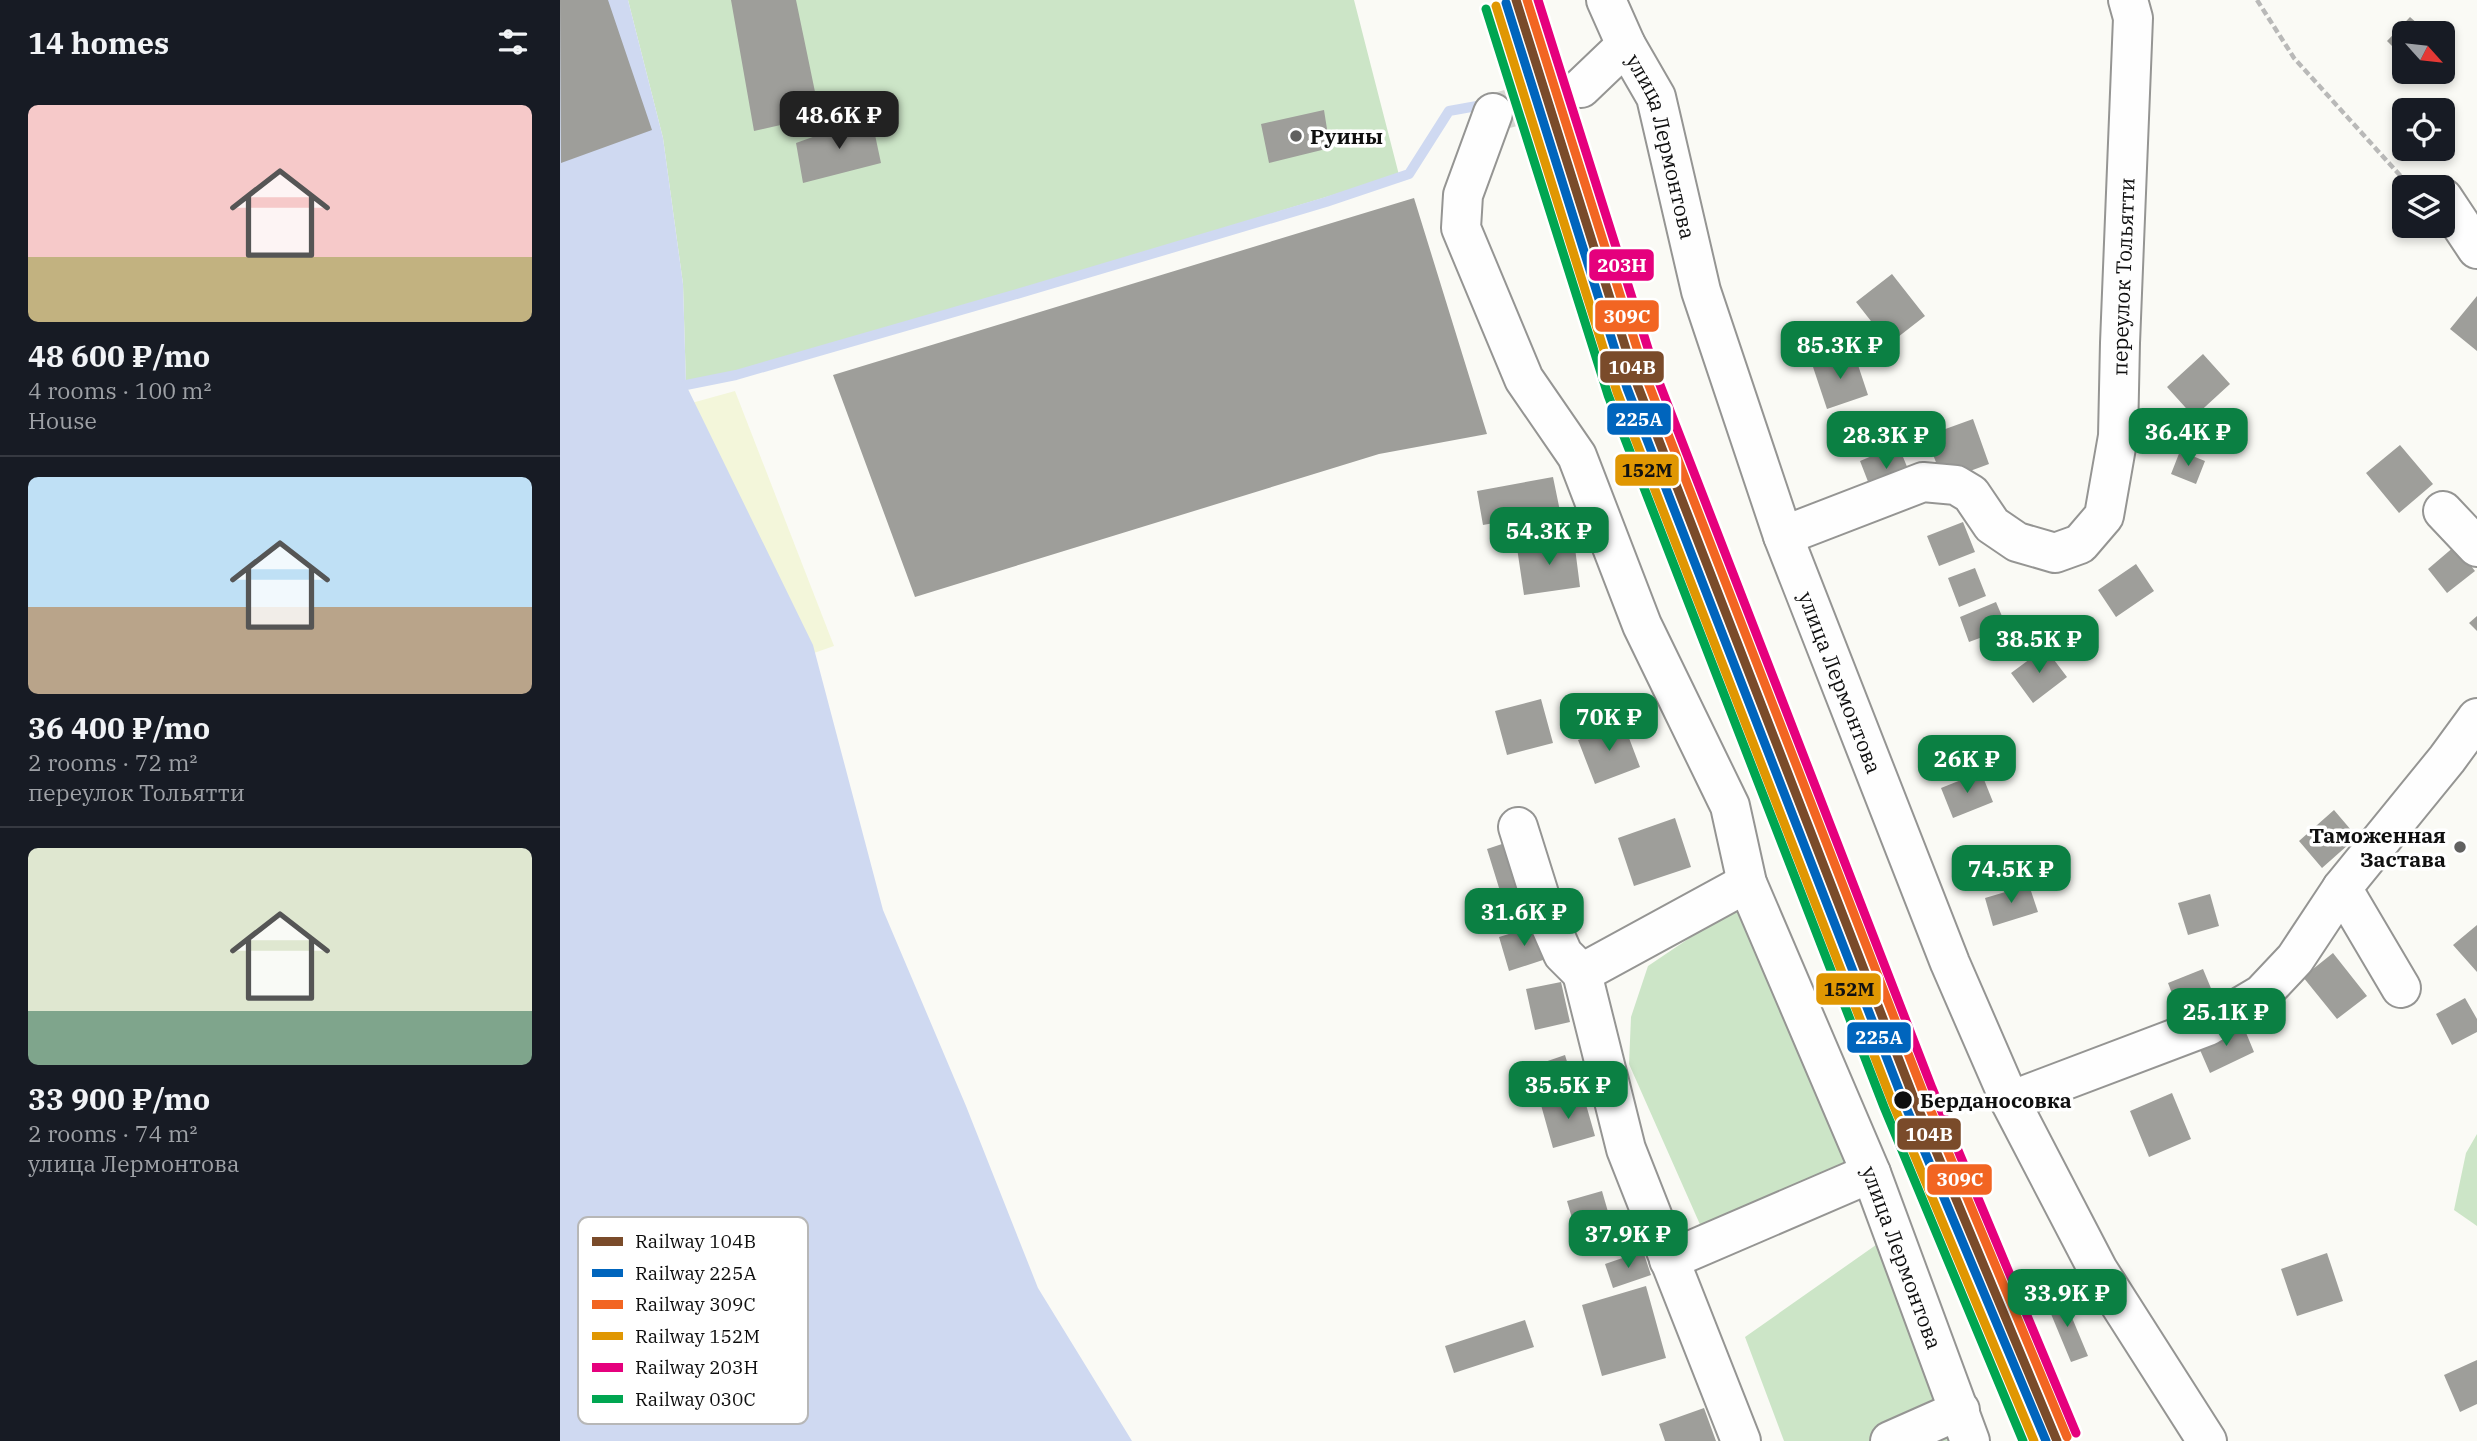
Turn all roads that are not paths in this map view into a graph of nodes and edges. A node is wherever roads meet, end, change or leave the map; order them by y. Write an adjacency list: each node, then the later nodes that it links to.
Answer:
1 (1606, 0): 3 (street, улица Лермонтова)
2 (2128, 0): 9 (street, переулок Тольятти)
3 (1626, 45): 4 (street); 9 (street, улица Лермонтова)
4 (1581, 88)
5 (1493, 113): 13 (street, улица Лермонтова)
6 (2455, 218): 7 (street)
7 (2477, 249)
8 (2443, 511): 10 (street)
9 (1783, 536): 17 (street, улица Лермонтова)
10 (2477, 547)
11 (2477, 718): 14 (street)
12 (1518, 827): 15 (street)
13 (1747, 883): 15 (street); 18 (street, улица Лермонтова)
14 (2342, 888): 16 (street); 17 (street)
15 (1582, 973): 19 (street)
16 (2401, 988)
17 (2010, 1101): 23 (street, улица Лермонтова)
18 (1871, 1173): 19 (street); 20 (street, улица Лермонтова)
19 (1669, 1261): 21 (street)
20 (1965, 1425): 22 (street)
21 (1741, 1441)
22 (1890, 1441)
23 (2207, 1441)

